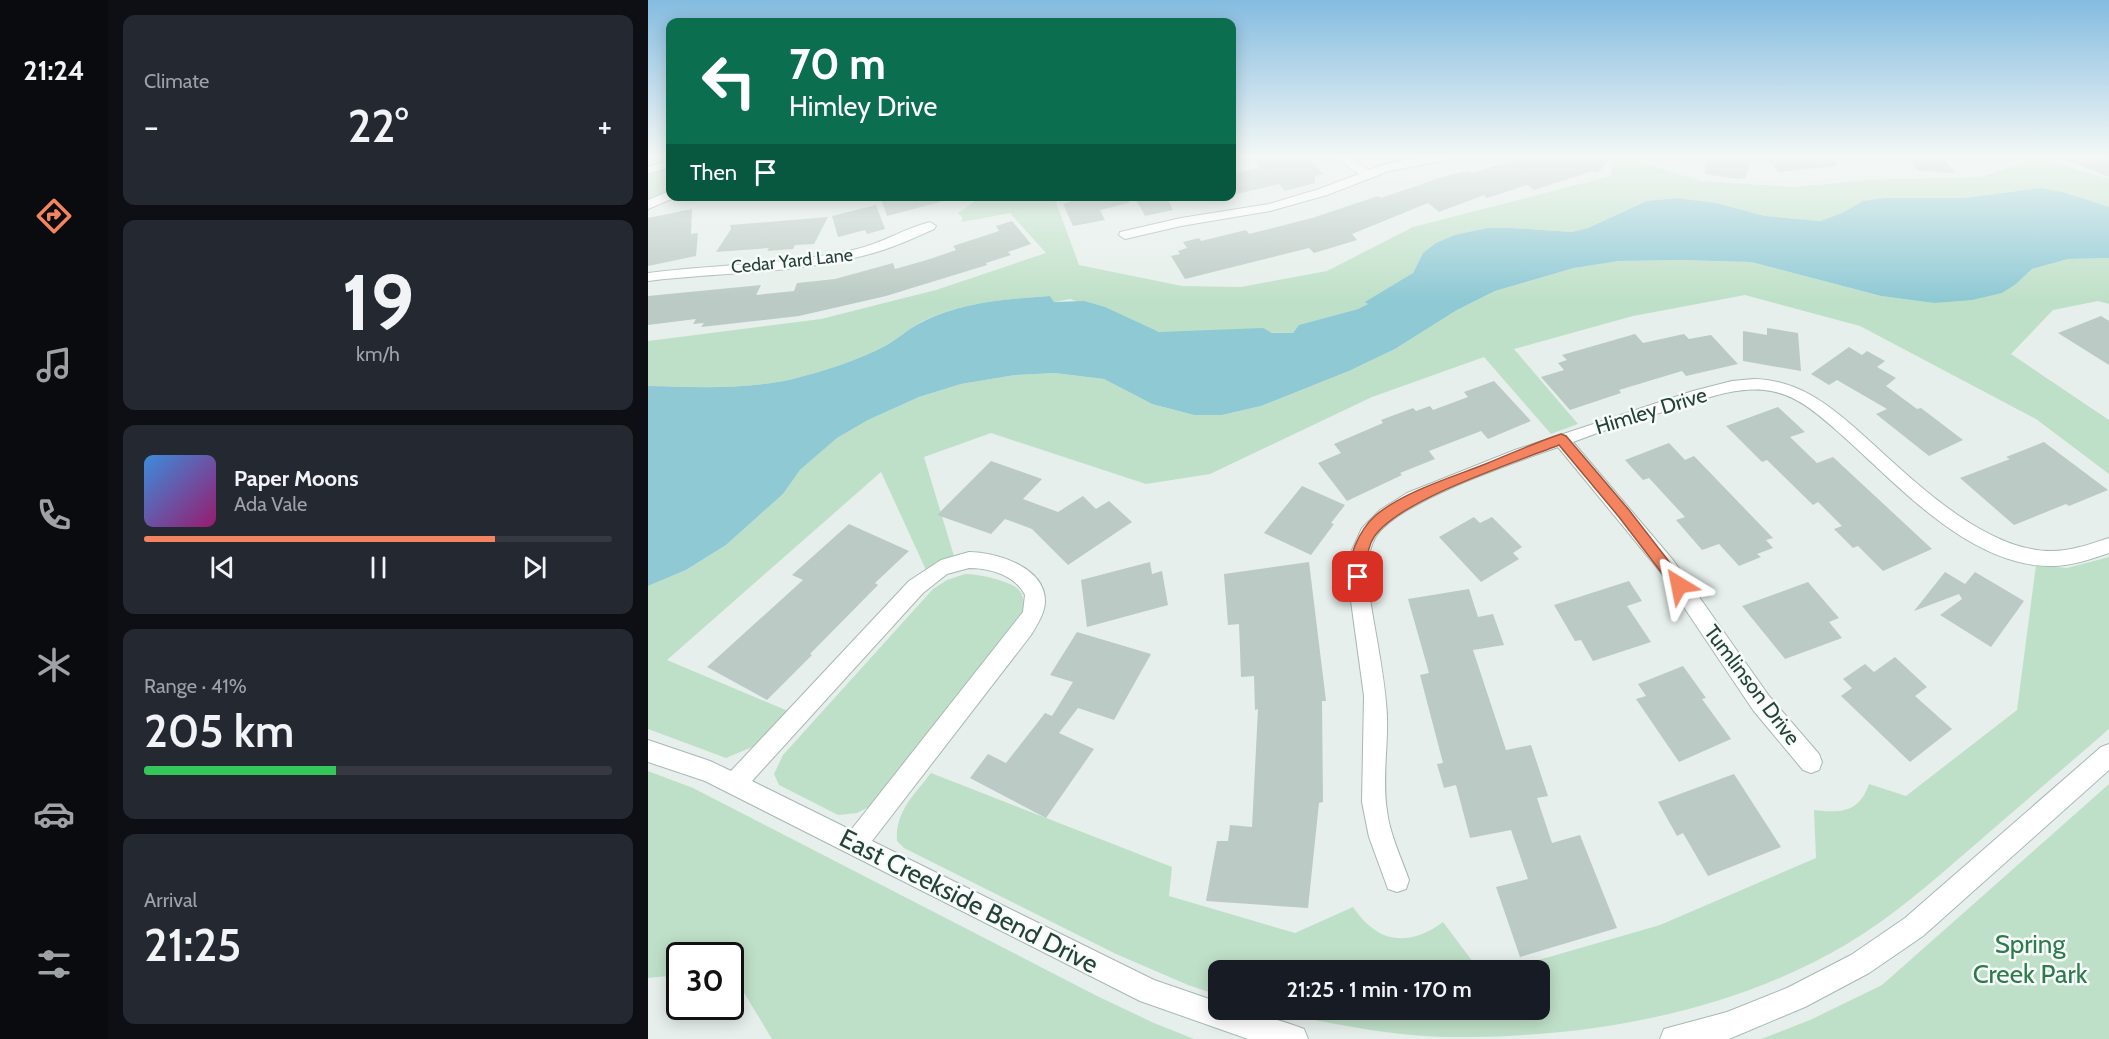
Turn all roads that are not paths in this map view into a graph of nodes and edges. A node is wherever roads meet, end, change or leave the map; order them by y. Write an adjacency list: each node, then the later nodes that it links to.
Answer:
1 (1281, 203): 3 (street)
2 (930, 226): 4 (street, Cedar Yard Lane)
3 (1125, 235)
4 (648, 278)
5 (1561, 439): 6 (street, Himley Drive); 9 (street, Tumlinson Drive); 12 (street, Himley Drive)
6 (2109, 545)
7 (648, 751): 10 (street, East Creekside Bend Drive)
8 (2109, 755): 14 (street)
9 (1811, 762)
10 (734, 784): 11 (street, East Creekside Bend Drive); 11 (street)
11 (855, 844): 13 (street, East Creekside Bend Drive)
12 (1397, 880)
13 (1294, 1039)
14 (1674, 1039)

